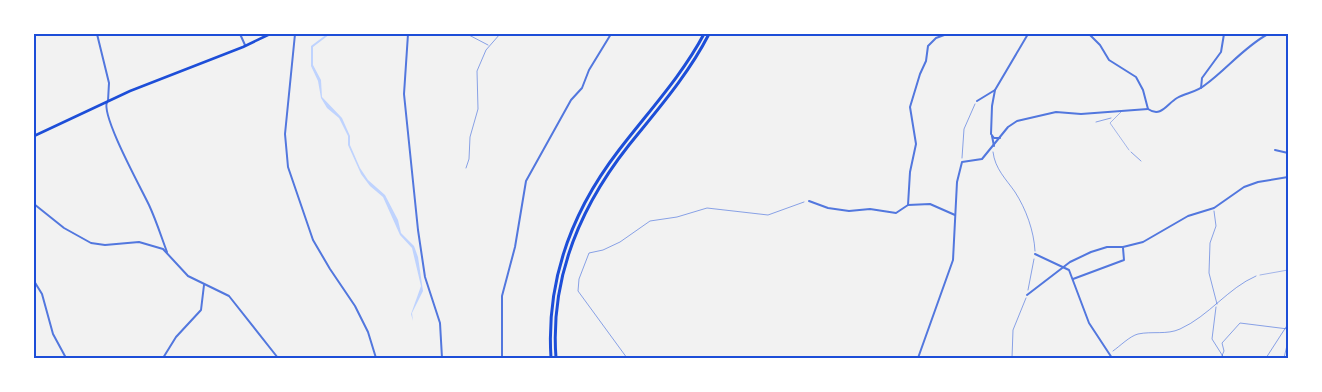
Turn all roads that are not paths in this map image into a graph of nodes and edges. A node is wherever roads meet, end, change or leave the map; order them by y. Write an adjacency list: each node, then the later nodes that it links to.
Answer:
1 (97, 34): 18 (street)
2 (240, 34): 14 (street)
3 (270, 34): 14 (main road)
4 (295, 34): 46 (street)
5 (408, 34): 47 (street)
6 (611, 34): 48 (street)
7 (704, 34): 49 (highway)
8 (709, 34): 50 (highway)
9 (947, 34): 31 (street)
10 (1028, 34): 16 (street)
11 (1089, 34): 19 (street)
12 (1224, 34): 15 (street)
13 (1268, 34): 15 (street)
14 (245, 46): 18 (main road)
15 (1201, 88): 19 (street)
16 (995, 90): 17 (street); 21 (street)
17 (977, 100)
18 (108, 101): 22 (main road); 34 (street)
19 (1148, 109): 20 (street)
20 (1120, 112): 23 (street); 25 (lane)
21 (991, 134): 23 (street); 24 (street)
22 (34, 136)
23 (1000, 138): 24 (street)
24 (994, 146): 32 (street)
25 (1129, 150)
26 (1275, 150): 27 (street)
27 (1288, 153)
28 (1288, 177): 33 (street)
29 (809, 201): 31 (street)
30 (34, 204): 34 (street)
31 (908, 206): 32 (street)
32 (955, 215): 51 (street)
33 (1123, 247): 36 (street); 39 (street)
34 (167, 252): 41 (street)
35 (1035, 254): 36 (street)
36 (1062, 267): 39 (street); 42 (street)
37 (1288, 270): 38 (lane)
38 (1260, 275)
39 (1073, 279): 52 (street)
40 (34, 281): 43 (street)
41 (204, 285): 44 (street); 45 (street)
42 (1027, 294)
43 (66, 358)
44 (163, 358)
45 (278, 358)
46 (376, 358)
47 (442, 358)
48 (502, 358)
49 (551, 358)
50 (556, 358)
51 (918, 358)
52 (1112, 358)

